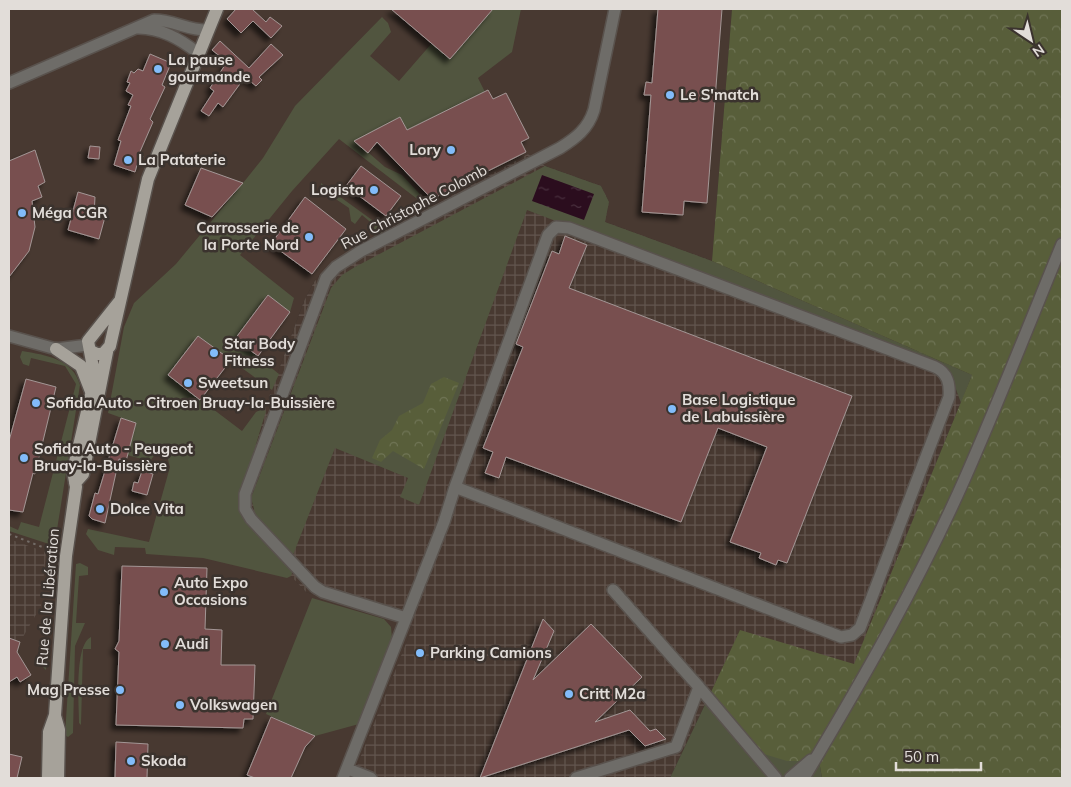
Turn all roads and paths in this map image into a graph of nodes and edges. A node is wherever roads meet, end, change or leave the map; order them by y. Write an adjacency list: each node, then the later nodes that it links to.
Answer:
1 (217, 9): 4 (main road)
2 (615, 9): 21 (street, Rue Christophe Colomb)
3 (136, 28): 4 (street); 5 (street); 6 (street)
4 (208, 30): 5 (main road)
5 (198, 53): 8 (main road)
6 (9, 83)
7 (1062, 244): 24 (street)
8 (119, 302): 9 (main road); 11 (main road)
9 (95, 333): 11 (main road); 12 (main road)
10 (9, 336): 13 (street)
11 (110, 339): 14 (main road)
12 (90, 348): 13 (street); 14 (main road); 15 (main road, Rue de la Libération)
13 (56, 349): 15 (main road)
14 (106, 352): 16 (main road, Rue de la Libération)
15 (92, 394): 16 (main road, Rue de la Libération)
16 (75, 483): 19 (main road, Rue de la Libération)
17 (455, 487): 17 (street); 21 (street)
18 (9, 534): 19 (path)
19 (66, 556): 23 (main road, Rue de la Libération)
20 (613, 590): 22 (street)
21 (406, 618): 25 (street)
22 (699, 687): 29 (street); 30 (street)
23 (54, 715): 26 (main road, Rue de la Libération); 27 (main road, Rue de la Libération)
24 (820, 752): 31 (street); 32 (street)
25 (345, 774): 28 (street)
26 (48, 778)
27 (58, 778)
28 (371, 778)
29 (576, 778)
30 (776, 778)
31 (790, 778)
32 (804, 778)

